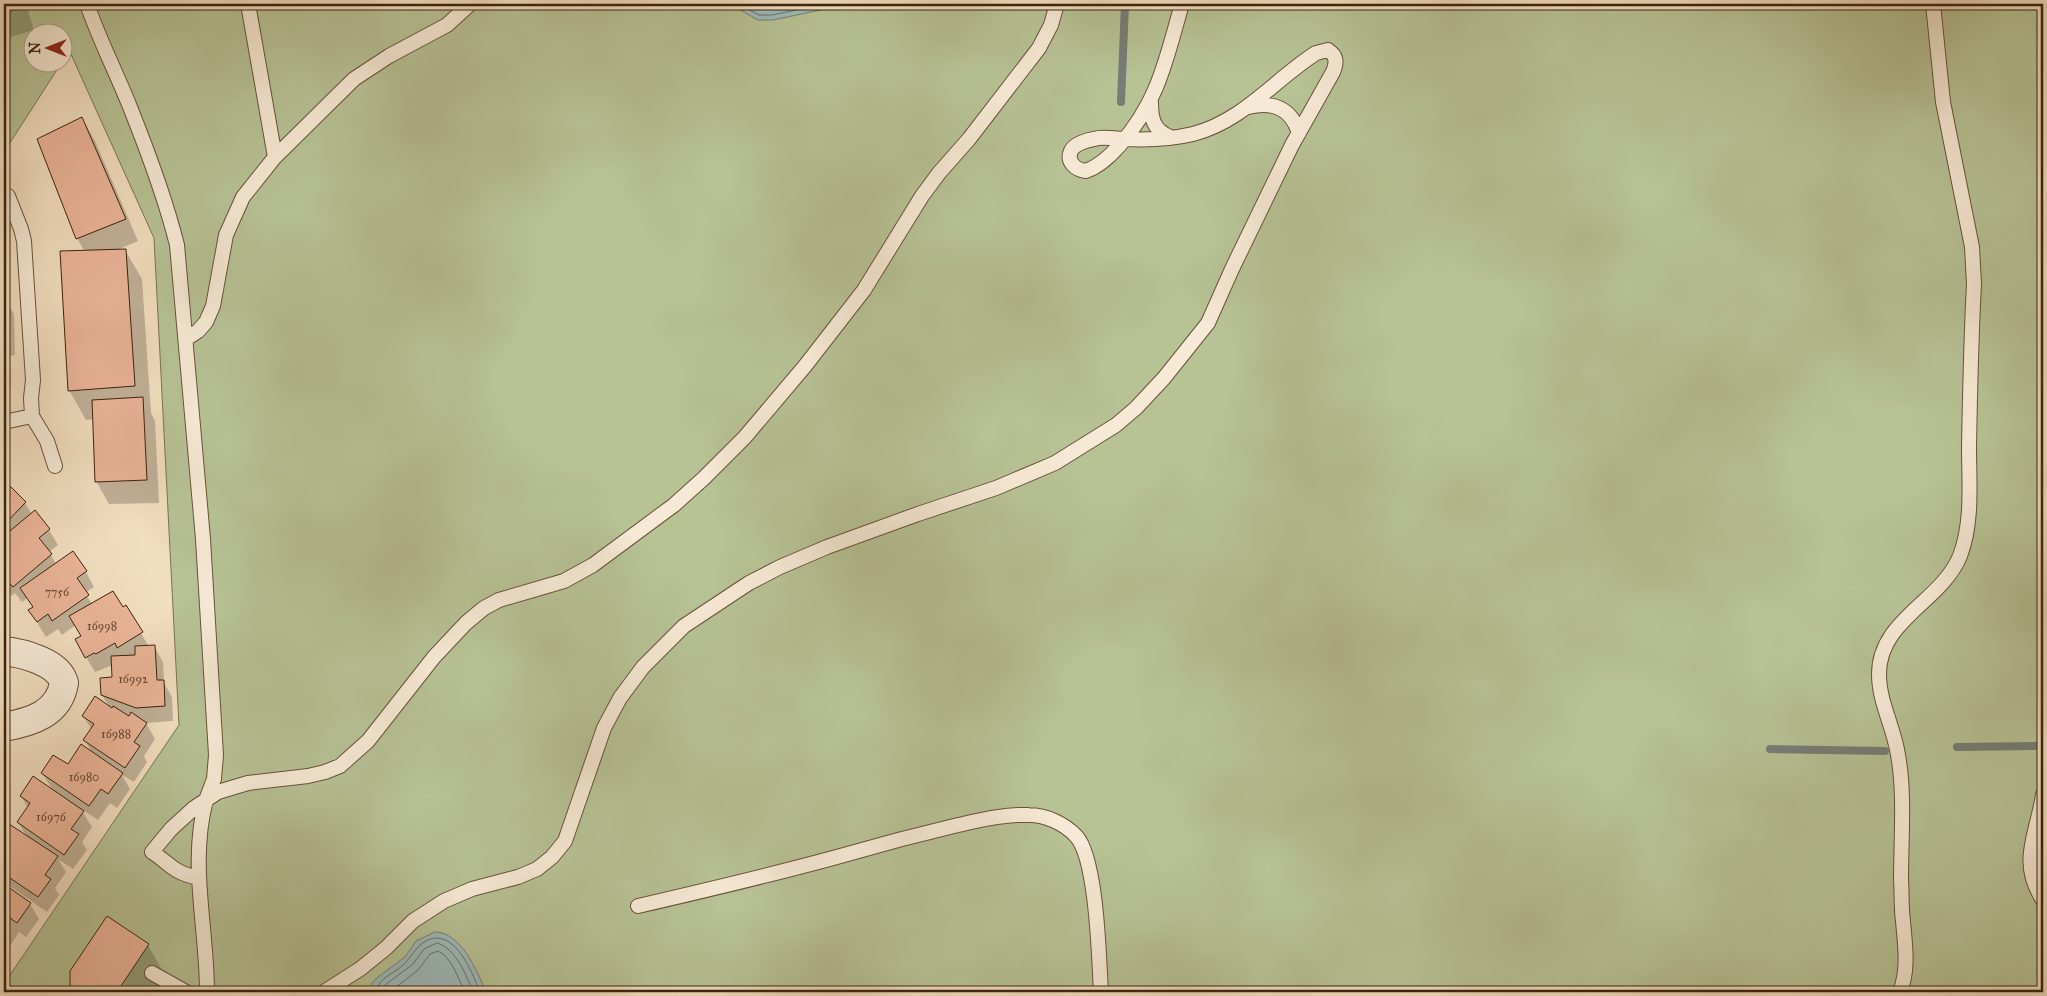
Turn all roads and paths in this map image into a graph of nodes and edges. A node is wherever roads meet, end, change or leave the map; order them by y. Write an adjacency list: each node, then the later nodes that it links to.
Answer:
1 (87, 4): 13 (lane)
2 (248, 4): 11 (lane)
3 (470, 4): 11 (lane)
4 (1057, 4): 20 (lane)
5 (1182, 4): 7 (lane)
6 (1933, 4): 29 (lane)
7 (1151, 102): 10 (lane); 10 (lane)
8 (1247, 107): 9 (lane); 9 (lane); 10 (lane)
9 (1299, 133): 27 (lane)
10 (1170, 137)
11 (275, 157): 13 (lane)
12 (8, 196): 14 (lane)
13 (186, 339): 20 (lane)
14 (32, 416): 15 (lane); 16 (lane)
15 (4, 422)
16 (55, 466)
17 (4, 651): 18 (street)
18 (4, 727)
19 (2043, 795): 22 (lane)
20 (206, 800): 21 (lane); 21 (lane)
21 (198, 878): 26 (lane)
22 (2043, 900)
23 (638, 906): 28 (lane)
24 (152, 972): 25 (lane)
25 (186, 992)
26 (207, 992)
27 (324, 992)
28 (1101, 992)
29 (1900, 992)

